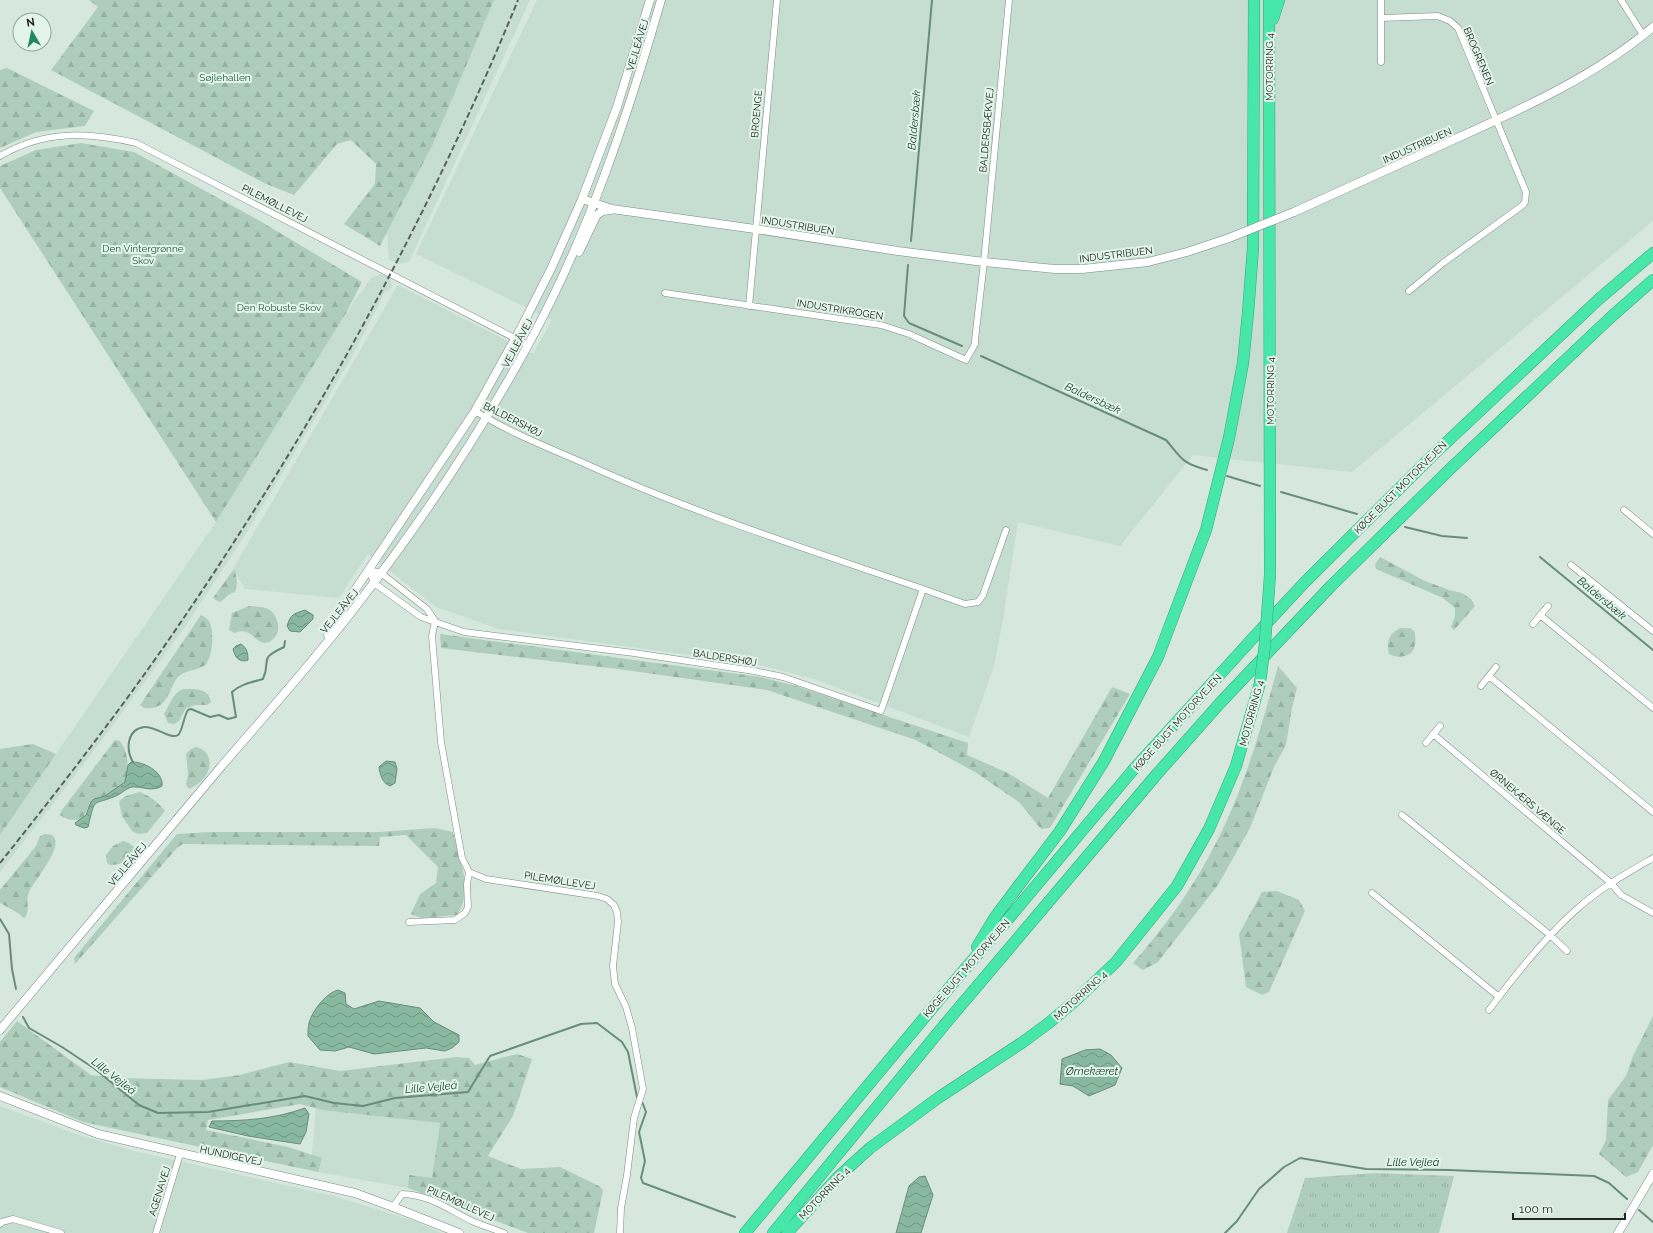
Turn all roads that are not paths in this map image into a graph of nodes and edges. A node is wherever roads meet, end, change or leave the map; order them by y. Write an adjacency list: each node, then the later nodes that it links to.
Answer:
1 (650, 0): 17 (street, VEJLEÅVEJ)
2 (661, 0): 18 (street, VEJLEÅVEJ)
3 (777, 0): 20 (street, BROENGE)
4 (1009, 0): 22 (street, BALDERSBÆKVEJ)
5 (1254, 0): 63 (highway, MOTORRING 4)
6 (1270, 0): 12 (highway, MOTORRING 4)
7 (1279, 0): 12 (highway)
8 (1381, 0): 10 (street)
9 (1620, 0): 13 (street)
10 (1381, 18): 14 (street); 15 (street, BROGRENEN)
11 (1653, 27): 13 (street, INDUSTRIBUEN)
12 (1269, 33): 79 (highway, MOTORRING 4, bridge)
13 (1643, 36): 15 (street, INDUSTRIBUEN)
14 (1381, 62)
15 (1496, 121): 22 (street, INDUSTRIBUEN, bridge); 25 (street, BROGRENEN)
16 (0, 156): 28 (street, PILEMØLLEVEJ)
17 (582, 199): 18 (street, INDUSTRIBUEN); 28 (street, VEJLEÅVEJ)
18 (594, 203): 19 (street, INDUSTRIBUEN); 23 (street, VEJLEÅVEJ)
19 (612, 209): 20 (street, INDUSTRIBUEN); 23 (street)
20 (755, 229): 22 (street, INDUSTRIBUEN); 27 (street)
21 (1653, 253): 63 (highway, KØGE BUGT MOTORVEJEN)
22 (984, 262): 27 (street, INDUSTRIKROGEN)
23 (564, 274): 29 (street, VEJLEÅVEJ)
24 (1653, 280): 78 (highway, KØGE BUGT MOTORVEJEN)
25 (1409, 291)
26 (665, 293): 27 (street, INDUSTRIKROGEN)
27 (749, 306)
28 (515, 339): 29 (street, PILEMØLLEVEJ); 30 (street, VEJLEÅVEJ)
29 (528, 345): 31 (street, VEJLEÅVEJ)
30 (475, 411): 31 (street, BALDERSHØJ); 36 (street, VEJLEÅVEJ)
31 (486, 418): 37 (street, VEJLEÅVEJ); 39 (street, BALDERSHØJ)
32 (1624, 510): 34 (street)
33 (1006, 530): 39 (street, BALDERSHØJ)
34 (1653, 534)
35 (1571, 566): 44 (street)
36 (369, 570): 37 (street); 38 (street); 45 (street, VEJLEÅVEJ)
37 (381, 574): 38 (street, VEJLEÅVEJ); 42 (street)
38 (374, 583): 42 (street, BALDERSHØJ); 45 (street, VEJLEÅVEJ)
39 (923, 589): 42 (street, BALDERSHØJ)
40 (1548, 606): 41 (street)
41 (1540, 615): 43 (street); 49 (street)
42 (435, 621): 56 (street)
43 (1533, 624)
44 (1653, 631)
45 (315, 656): 66 (street, VEJLEÅVEJ)
46 (1496, 667): 47 (street)
47 (1489, 676): 48 (street); 53 (street)
48 (1481, 686)
49 (1653, 708)
50 (1440, 726): 51 (street)
51 (1433, 734): 52 (street); 57 (street, ØRNEKÆRS VÆNGE)
52 (1426, 743)
53 (1653, 812)
54 (1402, 815): 61 (street)
55 (1653, 858): 57 (street)
56 (469, 872): 60 (street); 76 (street, PILEMØLLEVEJ)
57 (1611, 883): 59 (street, ØRNEKÆRS VÆNGE); 61 (street)
58 (1372, 893): 64 (street)
59 (1653, 913)
60 (409, 922)
61 (1550, 935): 62 (street); 64 (street)
62 (1567, 951)
63 (964, 970): 77 (highway, KØGE BUGT MOTORVEJEN)
64 (1499, 997): 65 (street)
65 (1489, 1010)
66 (0, 1030)
67 (0, 1096): 68 (street, HUNDIGEVEJ)
68 (180, 1154): 70 (street, HUNDIGEVEJ); 73 (street, AGENAVEJ)
69 (1653, 1174): 80 (street)
70 (393, 1207): 74 (street, HUNDIGEVEJ); 75 (street, PILEMØLLEVEJ)
71 (0, 1224): 72 (street)
72 (61, 1233)
73 (156, 1233)
74 (459, 1233)
75 (504, 1233)
76 (620, 1233)
77 (745, 1233)
78 (773, 1233)
79 (787, 1233)
80 (1618, 1233)

